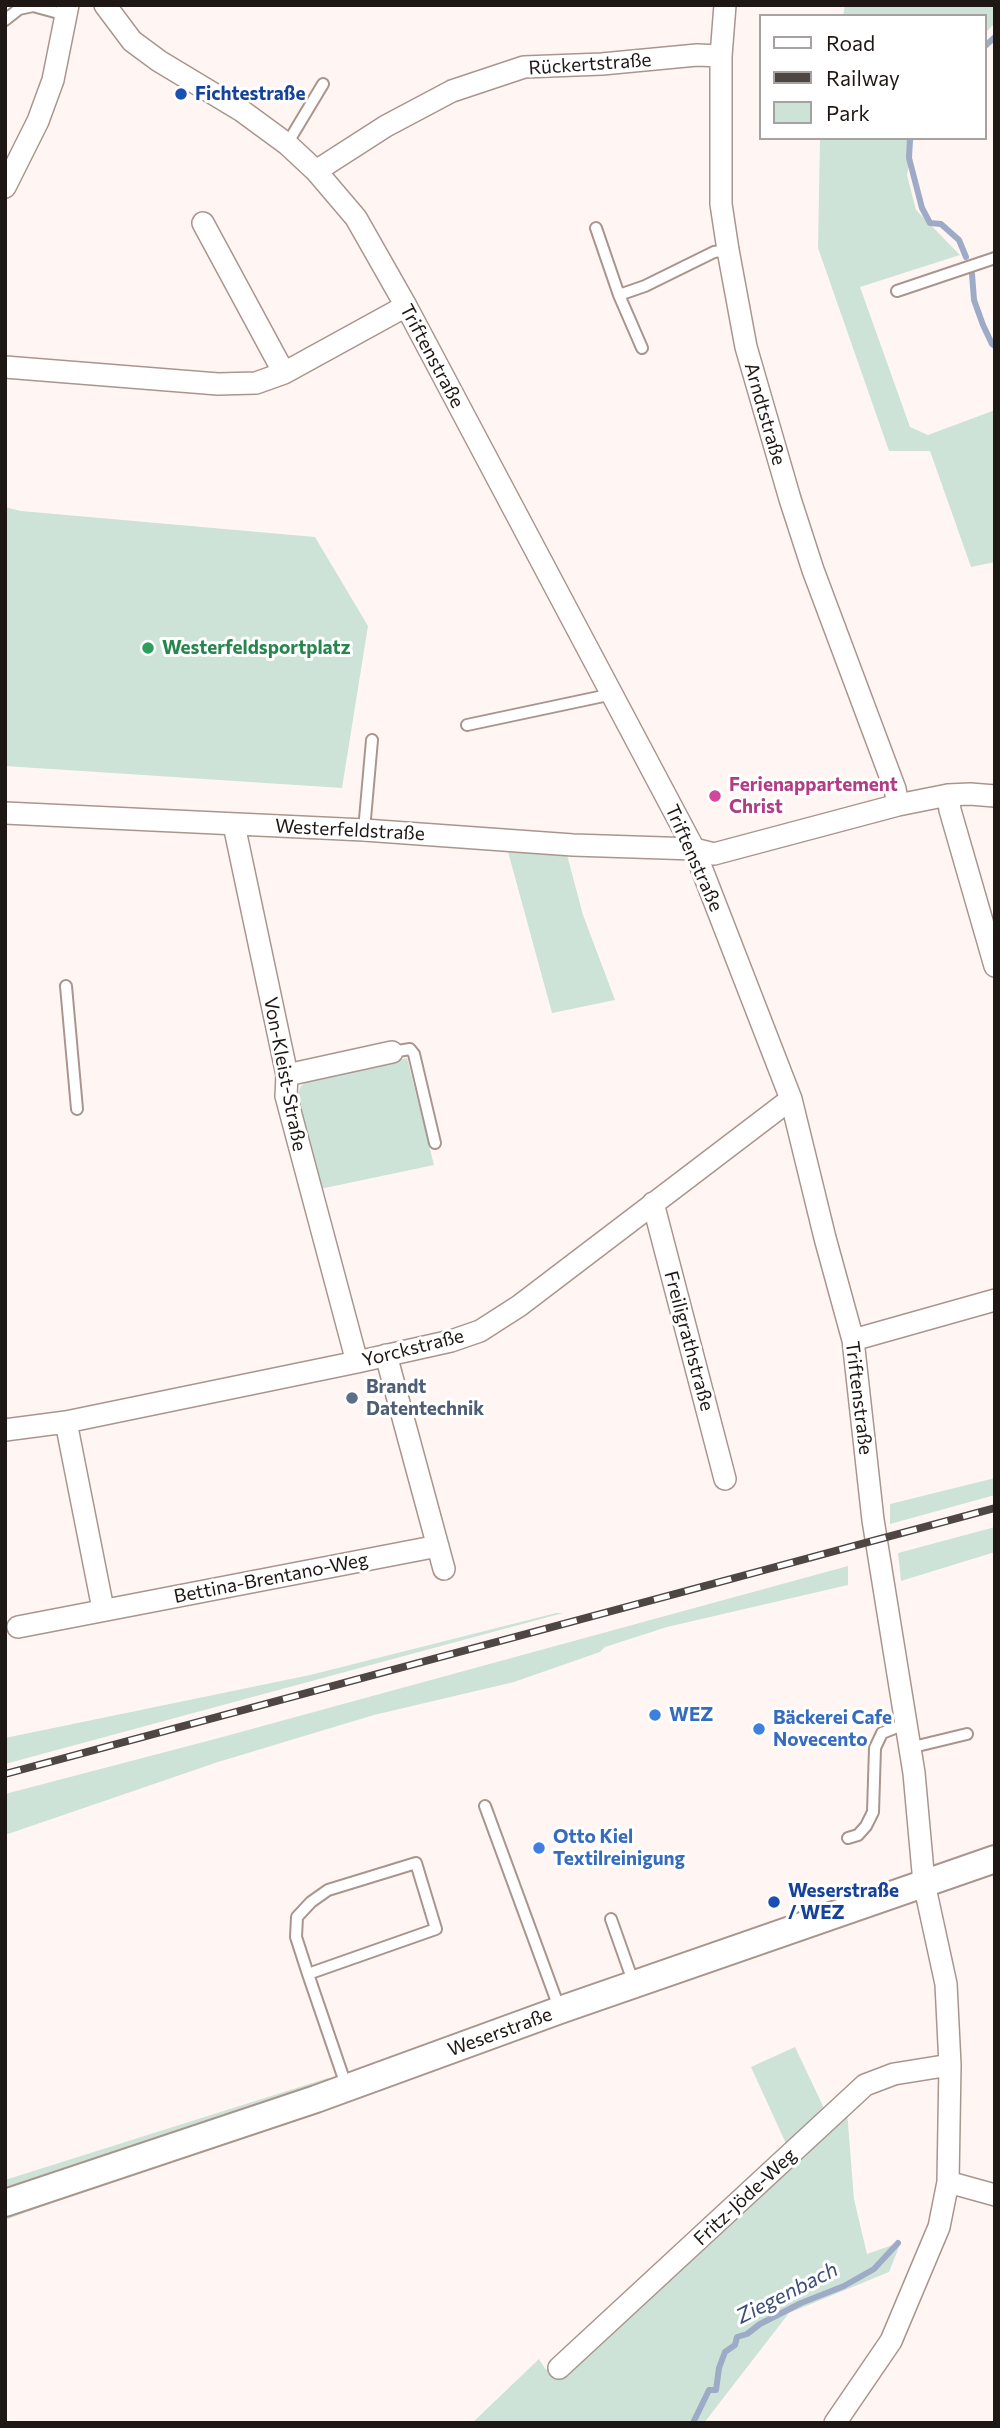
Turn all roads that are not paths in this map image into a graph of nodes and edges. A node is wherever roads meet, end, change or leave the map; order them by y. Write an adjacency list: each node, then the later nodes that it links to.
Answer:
1 (104, 5): 7 (street, Triftenstraße)
2 (724, 5): 5 (street, Arndtstraße)
3 (67, 10): 4 (lane); 9 (street)
4 (5, 20)
5 (721, 56): 8 (street, Rückertstraße); 12 (street, Arndtstraße)
6 (323, 84): 7 (lane)
7 (287, 144): 8 (street, Triftenstraße)
8 (316, 171): 16 (street, Triftenstraße)
9 (5, 187)
10 (202, 223): 19 (street)
11 (596, 228): 15 (lane)
12 (727, 250): 15 (lane); 25 (street, Arndtstraße)
13 (995, 258): 14 (lane)
14 (897, 291)
15 (619, 295): 17 (lane)
16 (406, 306): 19 (street); 20 (street, Triftenstraße)
17 (642, 348)
18 (5, 367): 19 (street)
19 (284, 373)
20 (613, 694): 21 (lane); 29 (street, Triftenstraße)
21 (467, 725)
22 (372, 740): 28 (lane)
23 (948, 796): 24 (street, Westerfeldstraße); 25 (street, Westerfeldstraße); 30 (street)
24 (995, 796)
25 (898, 805): 29 (street, Westerfeldstraße)
26 (5, 813): 27 (street, Westerfeldstraße)
27 (234, 825): 28 (street, Westerfeldstraße); 33 (street, Von-Kleist-Straße)
28 (364, 830): 29 (street, Westerfeldstraße)
29 (694, 849): 34 (street, Triftenstraße)
30 (995, 966)
31 (66, 986): 35 (lane)
32 (392, 1052): 33 (street); 36 (lane)
33 (287, 1075): 41 (street, Von-Kleist-Straße)
34 (791, 1099): 37 (street, Yorckstraße); 39 (street, Triftenstraße)
35 (77, 1109)
36 (435, 1143)
37 (653, 1203): 40 (street, Yorckstraße); 44 (street, Freiligrathstraße)
38 (995, 1300): 39 (street)
39 (853, 1340): 49 (street, Triftenstraße)
40 (386, 1355): 41 (street, Yorckstraße); 45 (street)
41 (357, 1362): 42 (street, Yorckstraße)
42 (66, 1422): 43 (street, Yorckstraße); 47 (street)
43 (5, 1430)
44 (725, 1479)
45 (438, 1546): 46 (street); 47 (street, Bettina-Brentano-Weg)
46 (444, 1569)
47 (103, 1609): 48 (street, Bettina-Brentano-Weg)
48 (18, 1628)
49 (905, 1724): 51 (street, Triftenstraße); 53 (lane)
50 (967, 1734): 51 (lane)
51 (909, 1748): 55 (street, Triftenstraße)
52 (485, 1806): 59 (lane)
53 (848, 1838)
54 (995, 1859): 55 (street, Weserstraße)
55 (924, 1883): 58 (street, Weserstraße); 60 (street, Triftenstraße)
56 (611, 1919): 58 (lane)
57 (308, 1974): 57 (lane); 61 (lane)
58 (634, 1984): 59 (street, Weserstraße)
59 (560, 2010): 61 (street, Weserstraße)
60 (950, 2065): 62 (street, Triftenstraße); 65 (street, Fritz-Jöde-Weg)
61 (347, 2088): 64 (street, Weserstraße)
62 (948, 2182): 63 (street); 66 (street, Triftenstraße)
63 (995, 2195)
64 (5, 2203)
65 (559, 2368)
66 (835, 2423)

